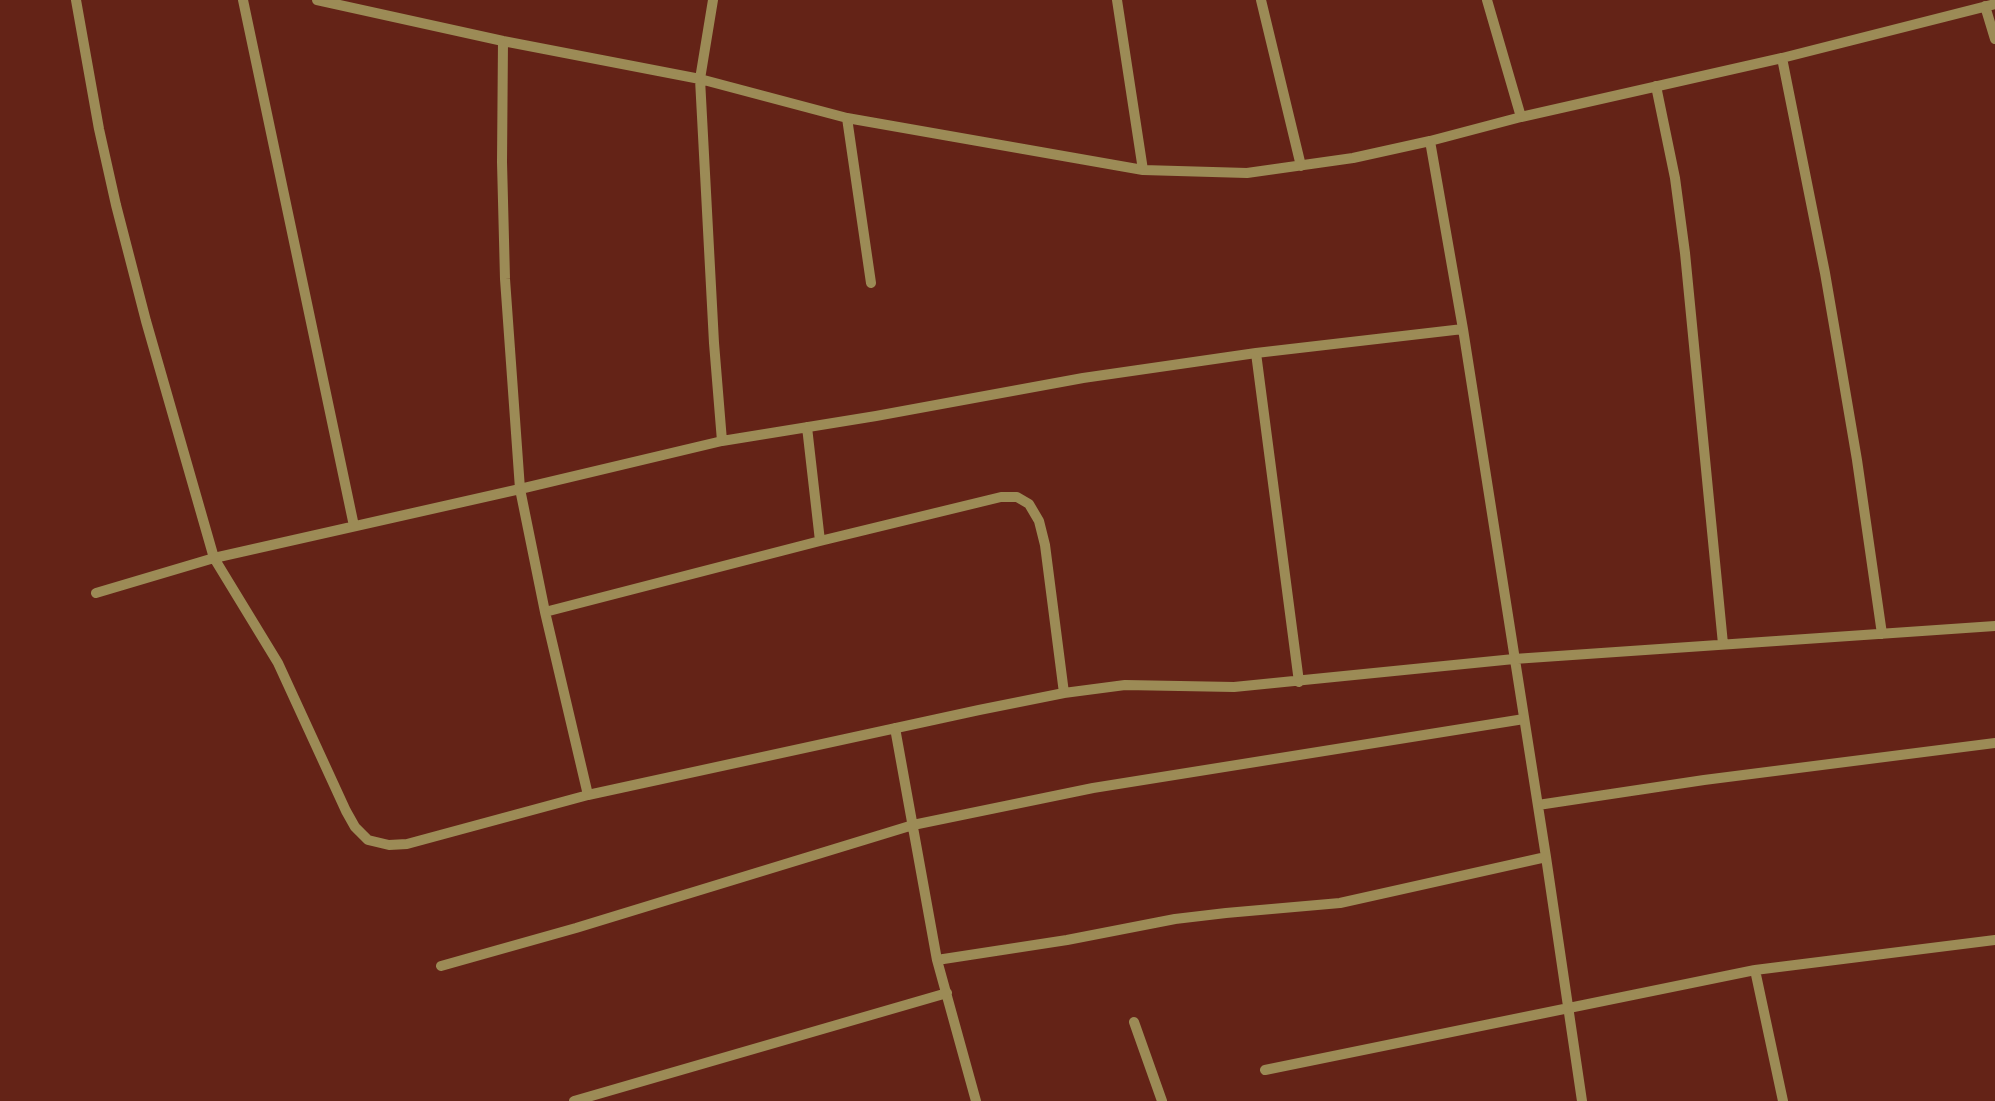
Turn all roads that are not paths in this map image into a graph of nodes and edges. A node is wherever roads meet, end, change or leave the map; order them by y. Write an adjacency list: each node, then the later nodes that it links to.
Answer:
1 (76, 0): 28 (street)
2 (243, 0): 26 (street)
3 (317, 0): 8 (street)
4 (713, 0): 13 (street)
5 (1117, 0): 19 (street)
6 (1261, 0): 18 (street)
7 (1487, 0): 15 (street)
8 (355, 4): 11 (street)
9 (1990, 5): 10 (street); 12 (street)
10 (1995, 39)
11 (503, 41): 13 (street); 25 (street)
12 (1782, 58): 14 (street); 32 (street)
13 (700, 79): 16 (street); 24 (street)
14 (1656, 86): 15 (street); 33 (street)
15 (1521, 117): 17 (street)
16 (847, 118): 19 (street); 20 (street)
17 (1430, 141): 18 (street); 21 (street)
18 (1301, 166): 19 (street)
19 (1143, 170)
20 (871, 283)
21 (1463, 329): 22 (street); 34 (street)
22 (1256, 352): 23 (street); 35 (street)
23 (808, 427): 24 (street); 27 (street)
24 (722, 441): 25 (street)
25 (520, 489): 26 (street); 30 (street)
26 (354, 526): 28 (street)
27 (820, 541): 30 (street); 36 (street)
28 (214, 558): 29 (street); 40 (street)
29 (96, 593)
30 (545, 612): 40 (street)
31 (1995, 626): 32 (street)
32 (1882, 634): 33 (street)
33 (1723, 644): 34 (street)
34 (1514, 659): 35 (street); 37 (street)
35 (1299, 682): 36 (street)
36 (1064, 693): 38 (street)
37 (1524, 719): 41 (street); 42 (street)
38 (894, 728): 40 (street); 42 (street)
39 (1995, 743): 41 (street)
40 (588, 795)
41 (1538, 805): 43 (street)
42 (913, 825): 45 (street); 46 (street)
43 (1546, 857): 45 (street); 49 (street)
44 (1995, 940): 47 (street)
45 (937, 960): 48 (street)
46 (441, 966)
47 (1756, 970): 49 (street); 56 (street)
48 (947, 993): 52 (street); 53 (street)
49 (1568, 1007): 51 (street); 55 (street)
50 (1134, 1022): 54 (street)
51 (1266, 1070)
52 (574, 1101)
53 (976, 1101)
54 (1162, 1101)
55 (1582, 1101)
56 (1784, 1101)

